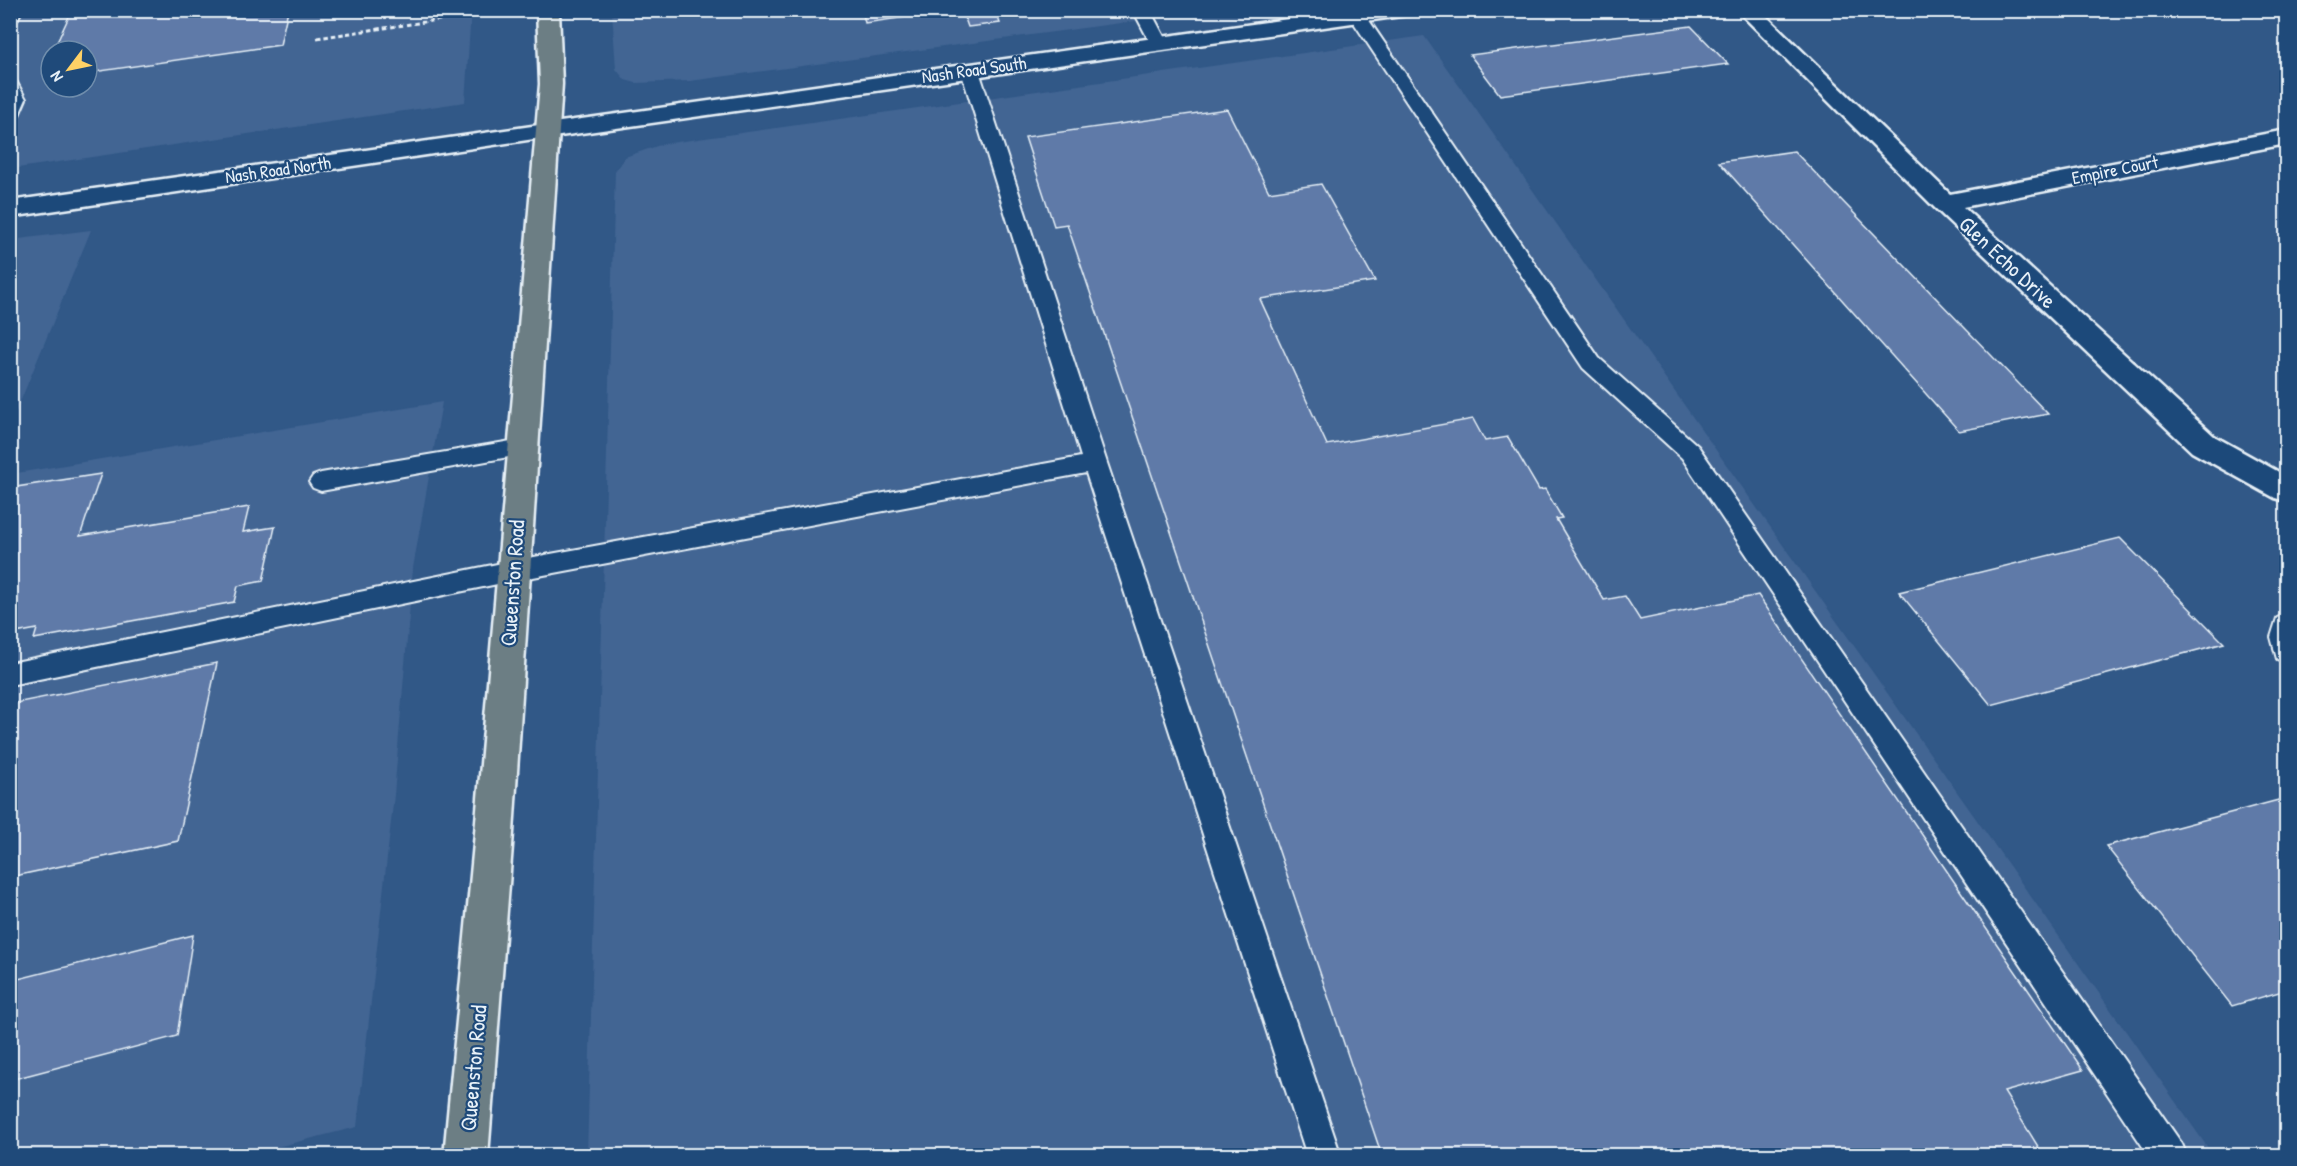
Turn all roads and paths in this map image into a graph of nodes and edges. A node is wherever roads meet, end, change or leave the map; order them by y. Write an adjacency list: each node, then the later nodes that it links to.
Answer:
1 (14, 10): 8 (lane)
2 (505, 10): 9 (path)
3 (548, 10): 14 (main road, Queenston Road)
4 (1141, 10): 10 (lane)
5 (1401, 10): 7 (street, Nash Road South)
6 (1748, 10): 16 (street, Glen Echo Drive)
7 (1358, 17): 10 (street, Nash Road South); 28 (lane)
8 (10, 18)
9 (317, 38)
10 (1160, 44): 11 (street, Nash Road South)
11 (970, 71): 14 (street, Nash Road South); 19 (lane)
12 (10, 85): 13 (lane)
13 (10, 118)
14 (546, 131): 17 (street, Nash Road North); 18 (main road, Queenston Road)
15 (2286, 137): 16 (street, Empire Court)
16 (1944, 202): 21 (street, Glen Echo Drive)
17 (10, 209)
18 (523, 447): 20 (lane); 22 (main road, Queenston Road)
19 (1095, 463): 22 (lane); 27 (lane)
20 (321, 482)
21 (2286, 490)
22 (512, 571): 25 (lane); 26 (main road, Queenston Road)
23 (2286, 625): 24 (lane)
24 (2286, 651)
25 (10, 674)
26 (466, 1155)
27 (1323, 1155)
28 (2170, 1155)

